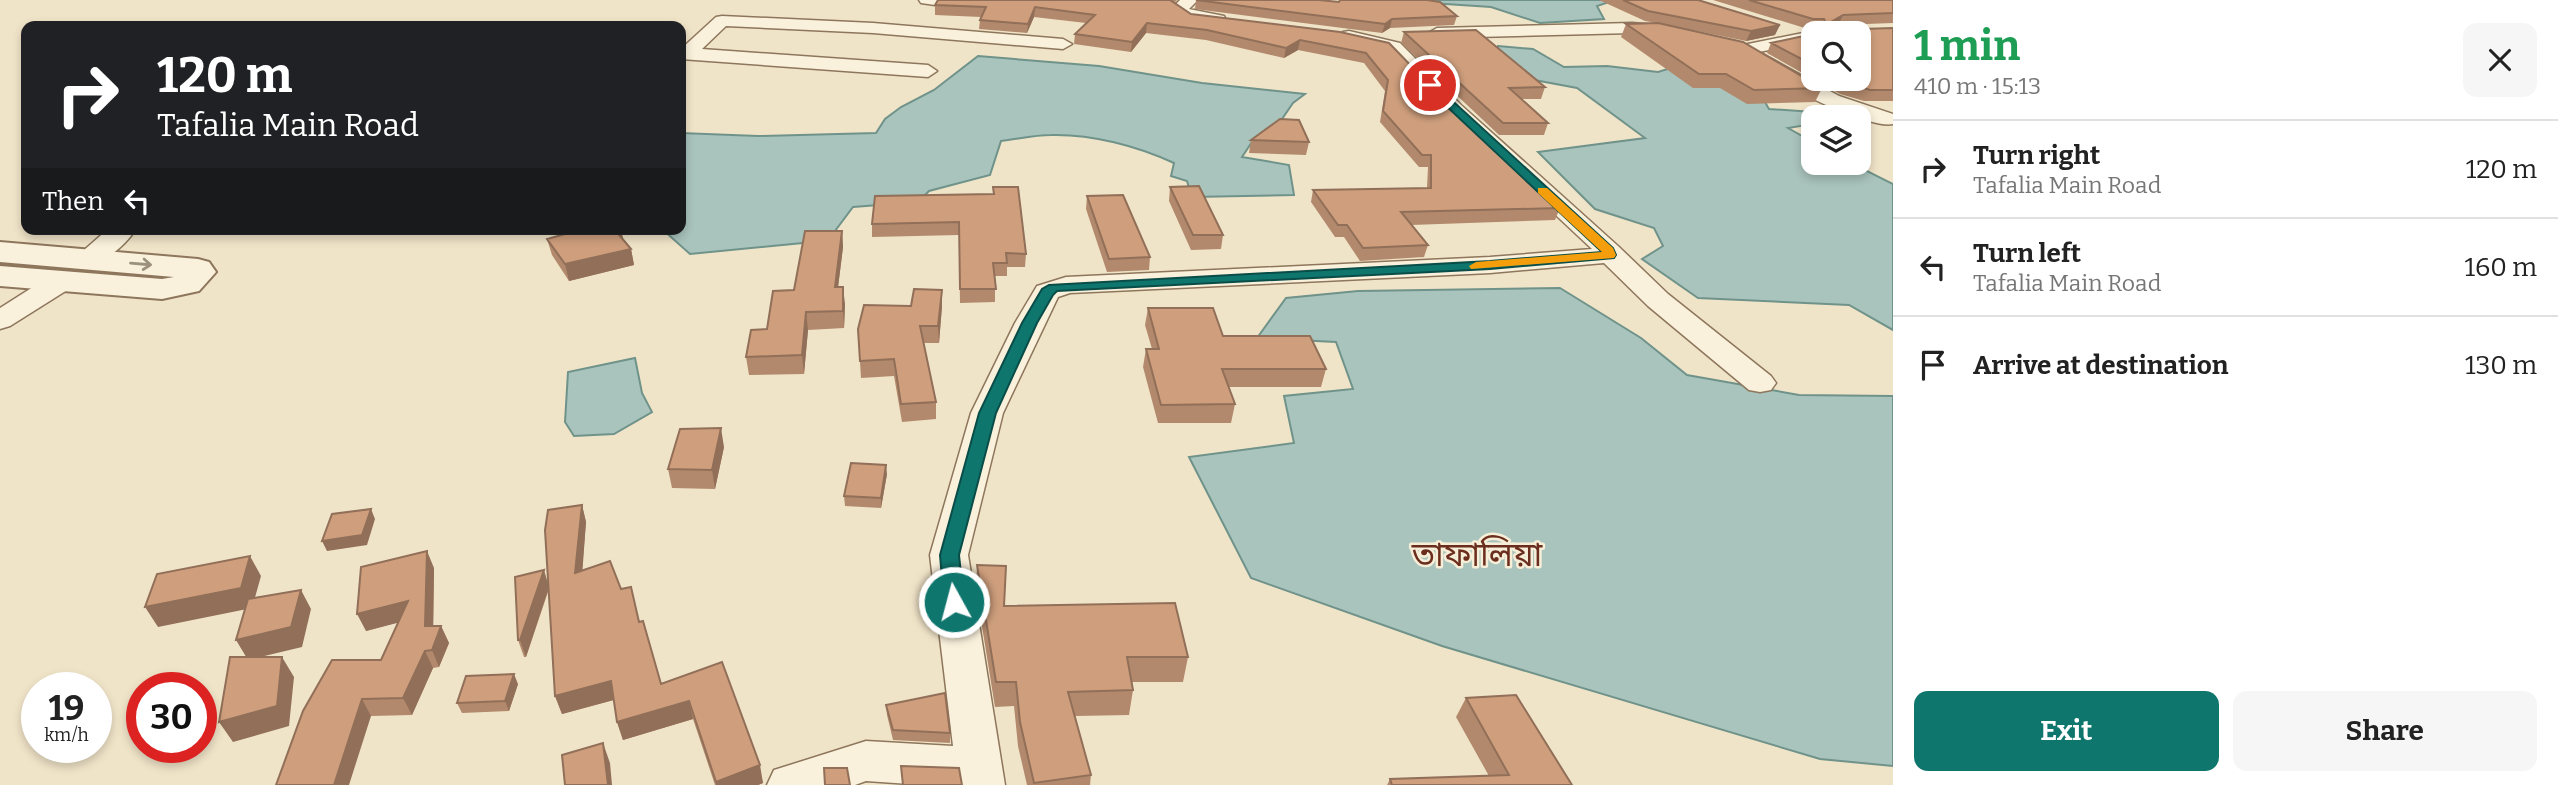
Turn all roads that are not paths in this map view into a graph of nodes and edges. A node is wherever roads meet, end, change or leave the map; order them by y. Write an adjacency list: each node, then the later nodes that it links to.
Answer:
1 (737, 0): 6 (street)
2 (927, 0): 4 (street)
3 (1190, 0): 5 (street)
4 (942, 1)
5 (1231, 22)
6 (719, 23): 8 (street); 14 (street); 15 (street)
7 (1767, 25): 10 (street)
8 (692, 26)
9 (1328, 33): 12 (street)
10 (1801, 34)
11 (1683, 35): 12 (street)
12 (1406, 37): 23 (street)
13 (1801, 39): 18 (street)
14 (1063, 44)
15 (686, 51)
16 (686, 53): 17 (street)
17 (928, 71)
18 (1801, 83)
19 (1816, 91): 20 (street)
20 (1888, 119)
21 (117, 235): 24 (street)
22 (0, 252): 24 (street)
23 (1609, 255): 28 (street); 29 (street)
24 (87, 259): 26 (street, one-way to 26)
25 (0, 276): 26 (street)
26 (62, 281): 27 (street)
27 (0, 320)
28 (1760, 383)
29 (980, 776): 30 (street)
30 (790, 785)

